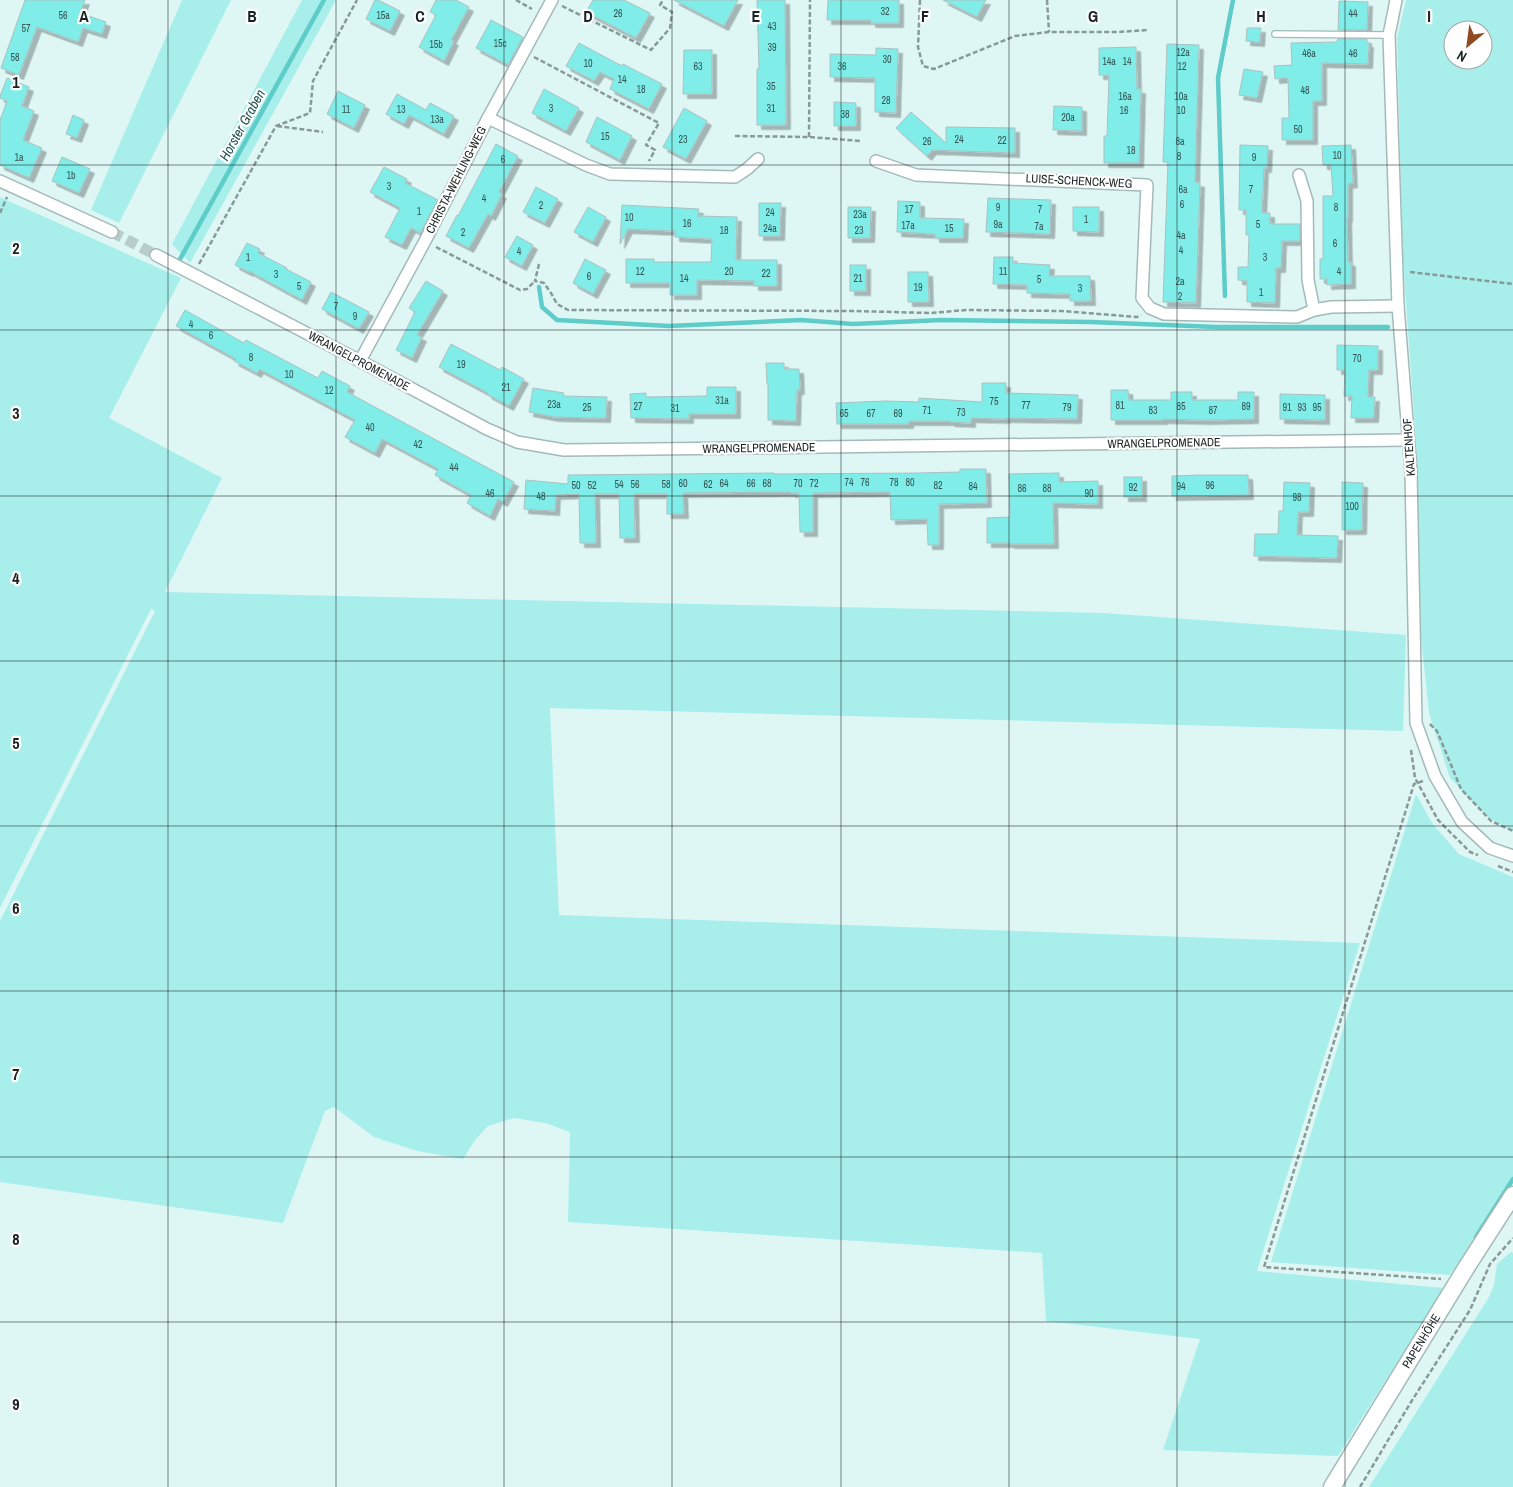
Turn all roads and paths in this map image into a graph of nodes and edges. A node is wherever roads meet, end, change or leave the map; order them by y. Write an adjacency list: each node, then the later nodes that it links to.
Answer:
1 (357, 0): 16 (path)
2 (516, 0): 9 (path)
3 (552, 0): 4 (path); 9 (street, CHRISTA-WEHLING-WEG)
4 (663, 0)
5 (810, 0): 19 (path)
6 (920, 0): 11 (path)
7 (1047, 0): 11 (path)
8 (1396, 0): 13 (street, KALTENHOF)
9 (544, 15): 14 (street, CHRISTA-WEHLING-WEG)
10 (1148, 30): 11 (path)
11 (1049, 32)
12 (1275, 34): 13 (lane)
13 (1389, 35): 30 (street, KALTENHOF)
14 (524, 52): 15 (street, CHRISTA-WEHLING-WEG); 23 (path)
15 (488, 118): 23 (street); 27 (street, CHRISTA-WEHLING-WEG)
16 (276, 126): 17 (path); 31 (path)
17 (323, 132)
18 (735, 136): 19 (path)
19 (809, 137): 20 (path)
20 (861, 141)
21 (758, 159): 23 (street)
22 (876, 161): 35 (street, LUISE-SCHENCK-WEG)
23 (643, 175)
24 (1299, 176): 36 (street)
25 (0, 181): 26 (street)
26 (112, 232)
27 (425, 242): 32 (path); 37 (street, CHRISTA-WEHLING-WEG)
28 (156, 255): 31 (street, WRANGELPROMENADE)
29 (540, 264): 32 (path)
30 (1397, 270): 33 (path); 34 (street, KALTENHOF)
31 (193, 274): 37 (street, WRANGELPROMENADE)
32 (535, 282): 35 (path)
33 (1513, 284)
34 (1398, 306): 36 (street); 38 (street, KALTENHOF)
35 (1150, 308): 36 (street)
36 (1314, 310)
37 (360, 361): 38 (street, WRANGELPROMENADE)
38 (1408, 440): 39 (street, KALTENHOF)
39 (1416, 710): 40 (street, KALTENHOF); 41 (path)
40 (1435, 776): 42 (street, KALTENHOF); 45 (path)
41 (1513, 831)
42 (1513, 856)
43 (1513, 1195): 45 (main road, PAPENHÖHE)
44 (1513, 1238): 47 (path)
45 (1457, 1282): 46 (main road, PAPENHÖHE)
46 (1332, 1487)
47 (1360, 1487)

